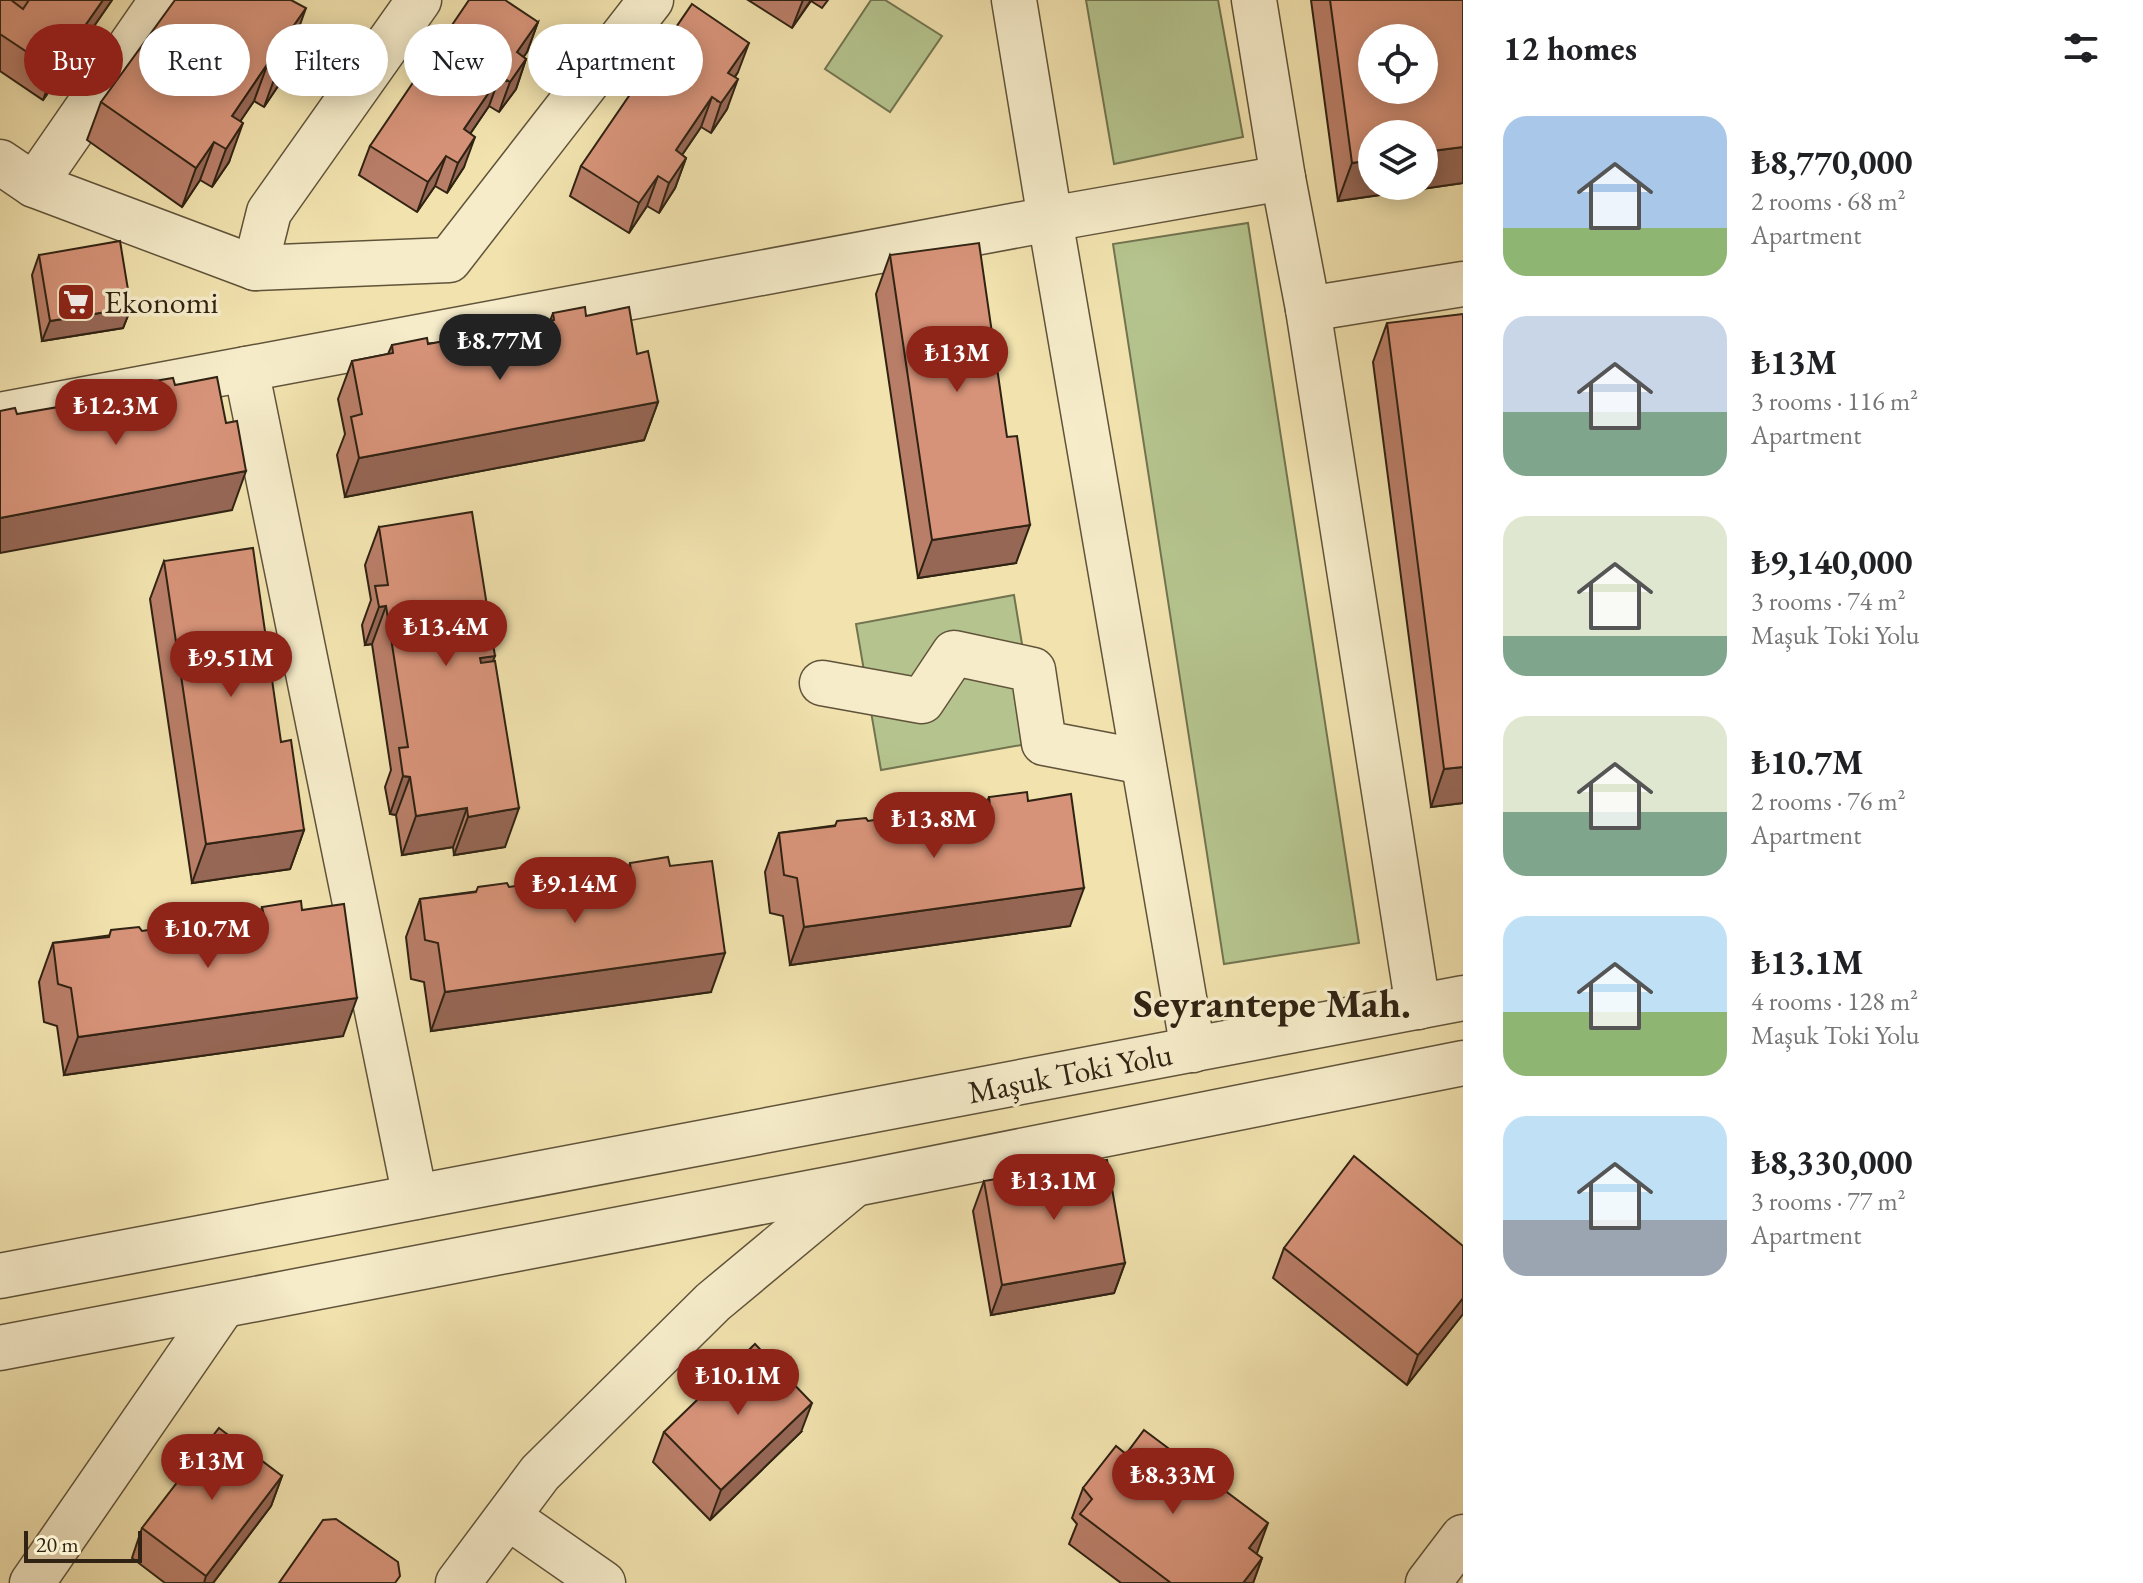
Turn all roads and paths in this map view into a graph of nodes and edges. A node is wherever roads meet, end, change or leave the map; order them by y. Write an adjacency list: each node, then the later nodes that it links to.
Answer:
1 (162, 0): 6 (street)
2 (419, 0): 9 (street)
3 (651, 0): 9 (street)
4 (1014, 0): 8 (street)
5 (1254, 0): 7 (street)
6 (17, 174): 9 (street)
7 (1283, 178): 8 (street); 11 (street)
8 (1050, 219): 12 (street); 15 (street)
9 (255, 268)
10 (1463, 284): 11 (street)
11 (1308, 309): 17 (street)
12 (246, 369): 13 (street); 22 (street)
13 (0, 415)
14 (822, 683): 15 (street)
15 (1143, 762): 18 (street)
16 (1463, 998): 17 (street, Maşuk Toki Yolu)
17 (1418, 1007): 18 (street, Maşuk Toki Yolu)
18 (1193, 1050): 20 (street, Maşuk Toki Yolu)
19 (1463, 1063): 21 (street, Maşuk Toki Yolu)
20 (840, 1117): 21 (street); 22 (street, Maşuk Toki Yolu)
21 (855, 1184): 24 (street); 26 (street, Maşuk Toki Yolu)
22 (415, 1197): 23 (street, Maşuk Toki Yolu)
23 (0, 1276)
24 (223, 1306): 25 (street); 28 (street)
25 (0, 1348)
26 (508, 1517): 29 (street, Maşuk Toki Yolu); 30 (street)
27 (1463, 1537): 31 (street)
28 (32, 1583)
29 (458, 1583)
30 (603, 1583)
31 (1428, 1583)

